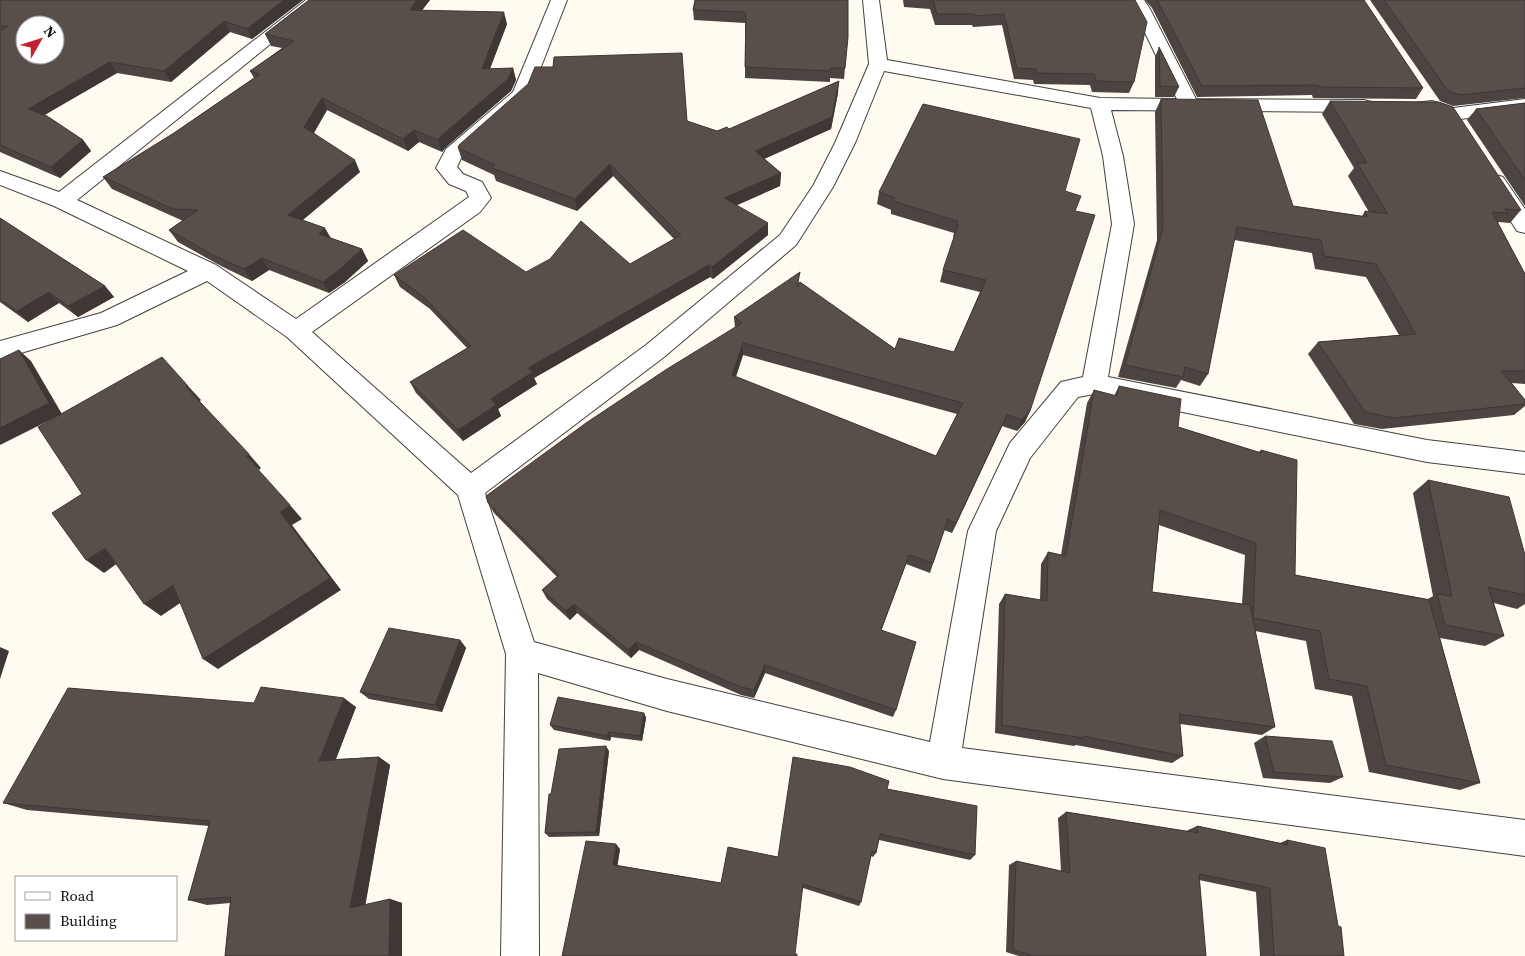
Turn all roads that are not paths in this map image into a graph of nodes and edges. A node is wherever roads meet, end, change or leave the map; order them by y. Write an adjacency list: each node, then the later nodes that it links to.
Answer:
1 (317, 0): 15 (street)
2 (559, 0): 18 (street)
3 (871, 0): 5 (street)
4 (1134, 0): 8 (street)
5 (878, 64): 7 (street); 22 (street)
6 (1421, 90): 12 (street)
7 (1100, 104): 8 (street); 20 (street)
8 (1189, 105): 10 (street)
9 (1525, 105): 12 (street)
10 (1383, 106)
11 (1403, 106): 12 (street)
12 (1432, 107)
13 (1483, 162): 16 (street)
14 (0, 178): 15 (street)
15 (62, 201): 17 (street)
16 (1525, 226)
17 (208, 271): 18 (street); 19 (street)
18 (296, 331): 22 (street)
19 (0, 350)
20 (1094, 384): 21 (street); 24 (street)
21 (1525, 463)
22 (470, 489): 23 (street)
23 (522, 654): 24 (street); 26 (street)
24 (943, 762): 25 (street)
25 (1525, 838)
26 (520, 956)

